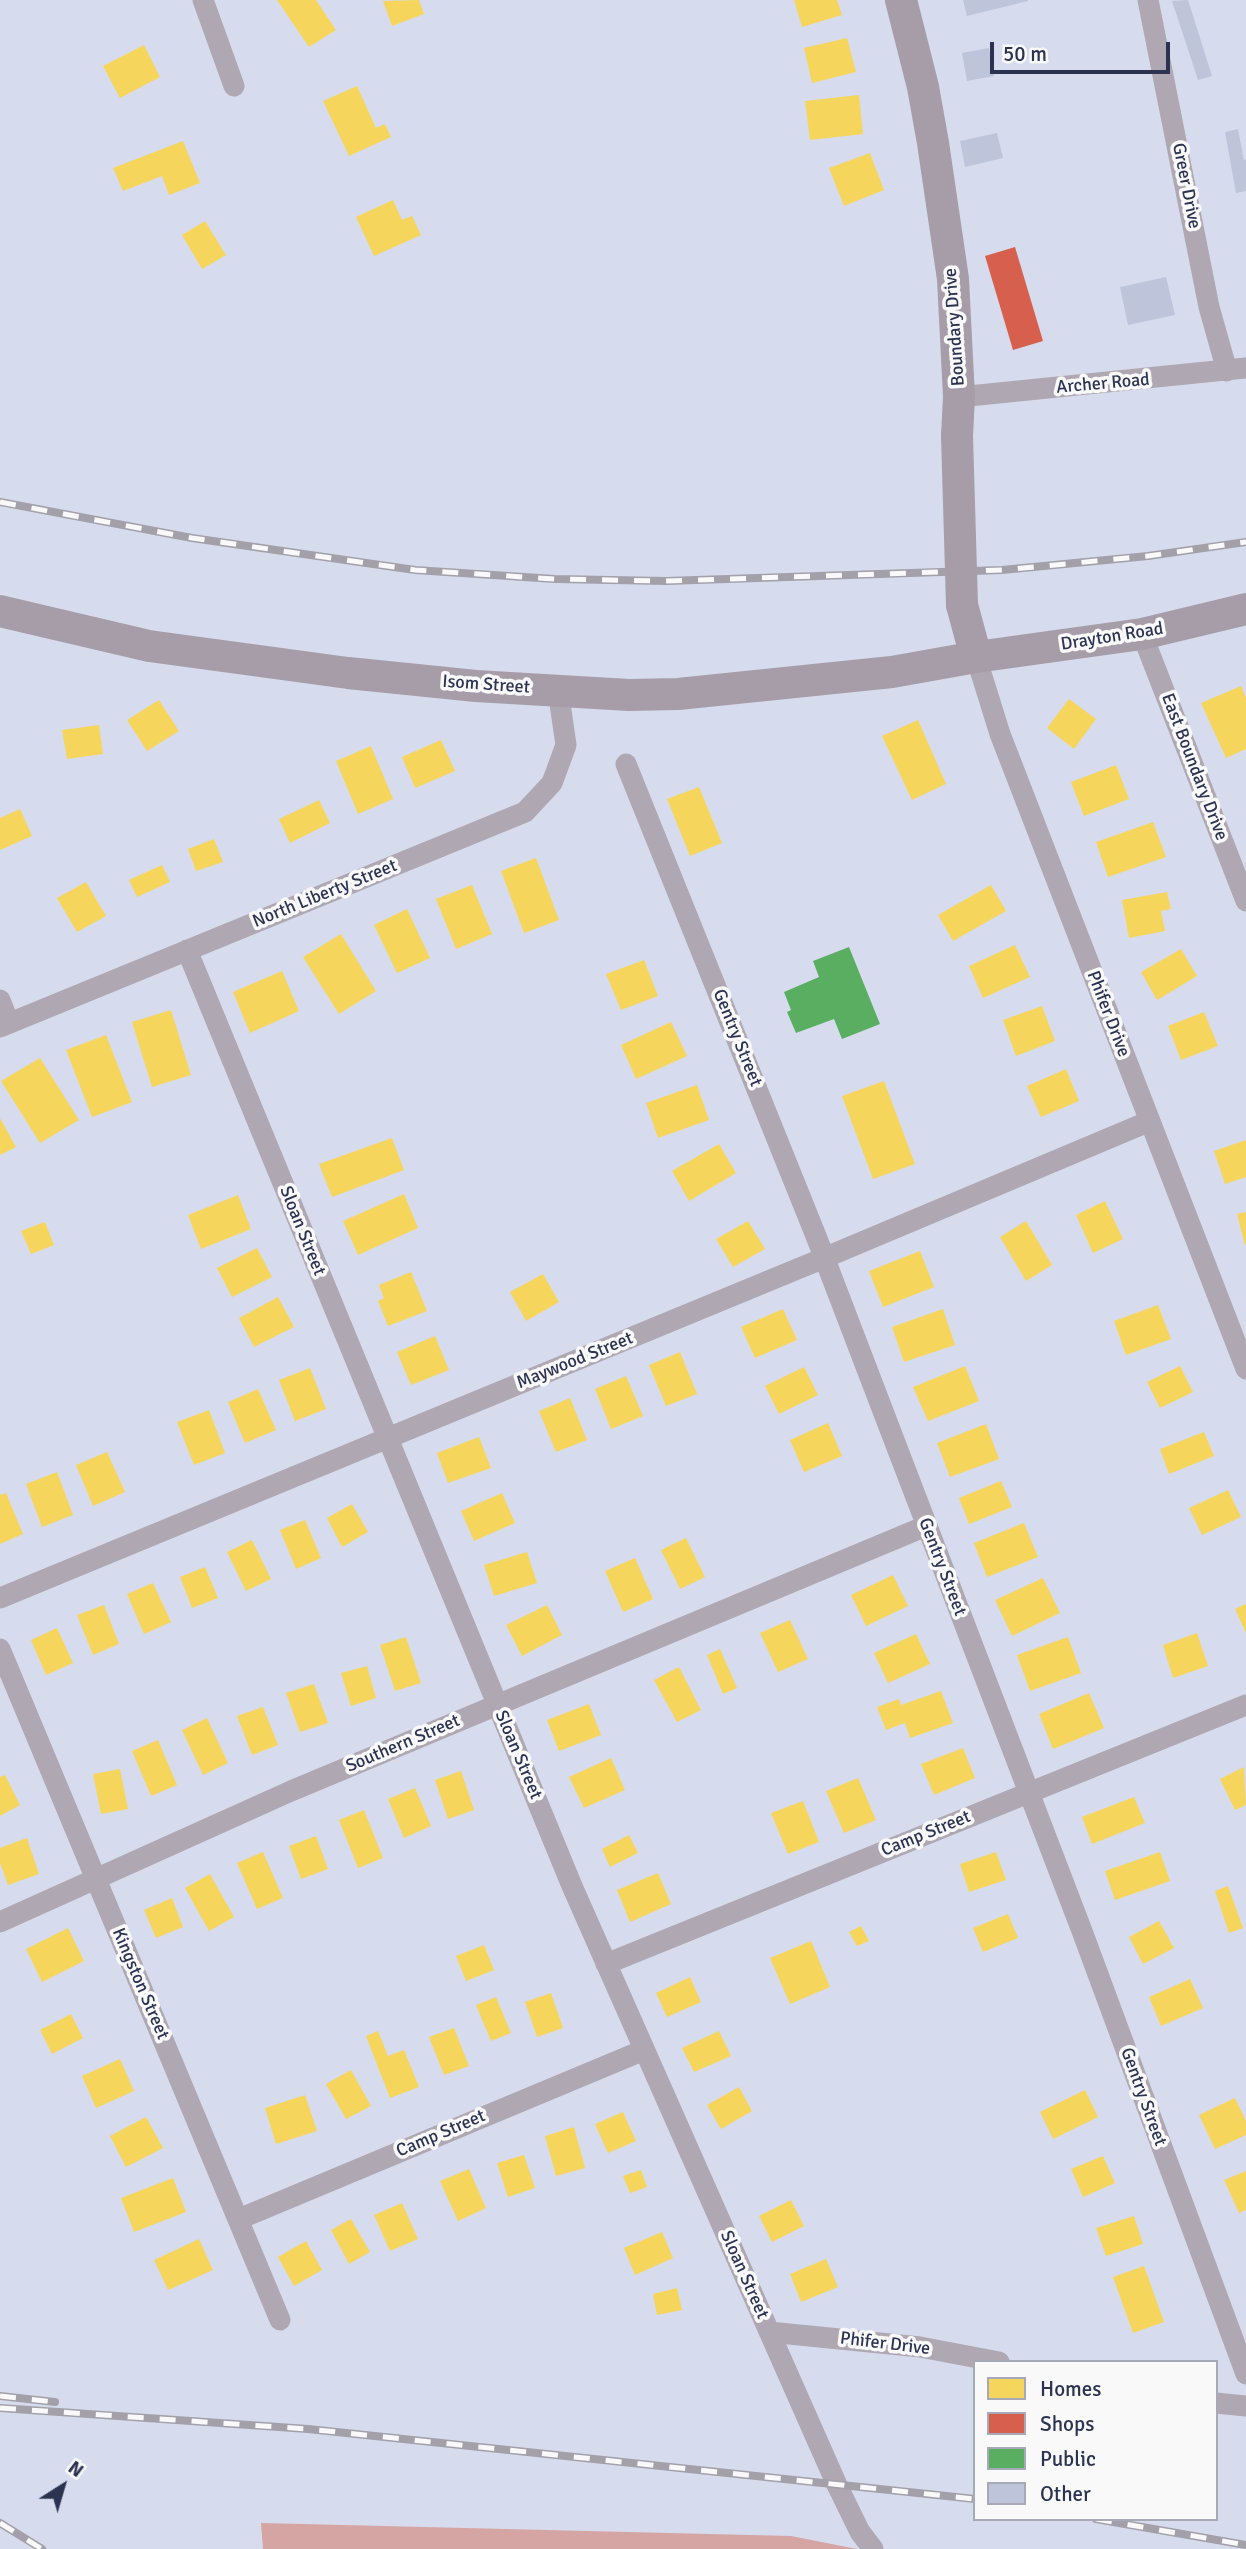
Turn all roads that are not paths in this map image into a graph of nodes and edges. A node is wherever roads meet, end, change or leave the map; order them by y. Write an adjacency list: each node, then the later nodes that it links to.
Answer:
1 (203, 0): 4 (street)
2 (901, 0): 6 (main road, Boundary Drive)
3 (1148, 0): 5 (street, Greer Drive)
4 (234, 86)
5 (1236, 370): 6 (street, Archer Road)
6 (959, 397): 10 (main road, Boundary Drive, bridge)
7 (1246, 609): 9 (main road, Drayton Road)
8 (0, 611): 11 (main road, Isom Street)
9 (1142, 634): 10 (main road, Drayton Road); 13 (street, East Boundary Drive)
10 (976, 657): 11 (main road, Isom Street); 17 (street, Phifer Drive)
11 (558, 690): 14 (street, North Liberty Street)
12 (626, 764): 18 (street, Gentry Street)
13 (1246, 901)
14 (187, 950): 16 (street, North Liberty Street); 20 (street, Sloan Street)
15 (0, 1000): 16 (street)
16 (5, 1025)
17 (1150, 1121): 18 (street, Maywood Street); 19 (street, Phifer Drive)
18 (824, 1258): 20 (street, Maywood Street); 21 (street, Gentry Street)
19 (1246, 1369)
20 (387, 1439): 22 (street, Maywood Street); 24 (street, Sloan Street)
21 (926, 1526): 24 (street, Southern Street); 26 (street, Gentry Street)
22 (0, 1598)
23 (0, 1649): 27 (street, Kingston Street)
24 (496, 1704): 27 (street, Southern Street); 29 (street, Sloan Street)
25 (1246, 1705): 26 (street, Camp Street)
26 (1028, 1793): 29 (street, Camp Street); 35 (street, Gentry Street)
27 (96, 1878): 28 (street, Southern Street); 31 (street, Kingston Street)
28 (0, 1922)
29 (606, 1964): 30 (street, Sloan Street)
30 (644, 2050): 31 (street, Camp Street); 33 (street, Sloan Street)
31 (239, 2219): 32 (street, Kingston Street)
32 (280, 2320)
33 (769, 2332): 34 (street, Phifer Drive); 38 (street, Sloan Street)
34 (988, 2360)
35 (1246, 2374)
36 (1218, 2403): 37 (street)
37 (1246, 2406)
38 (873, 2549)

